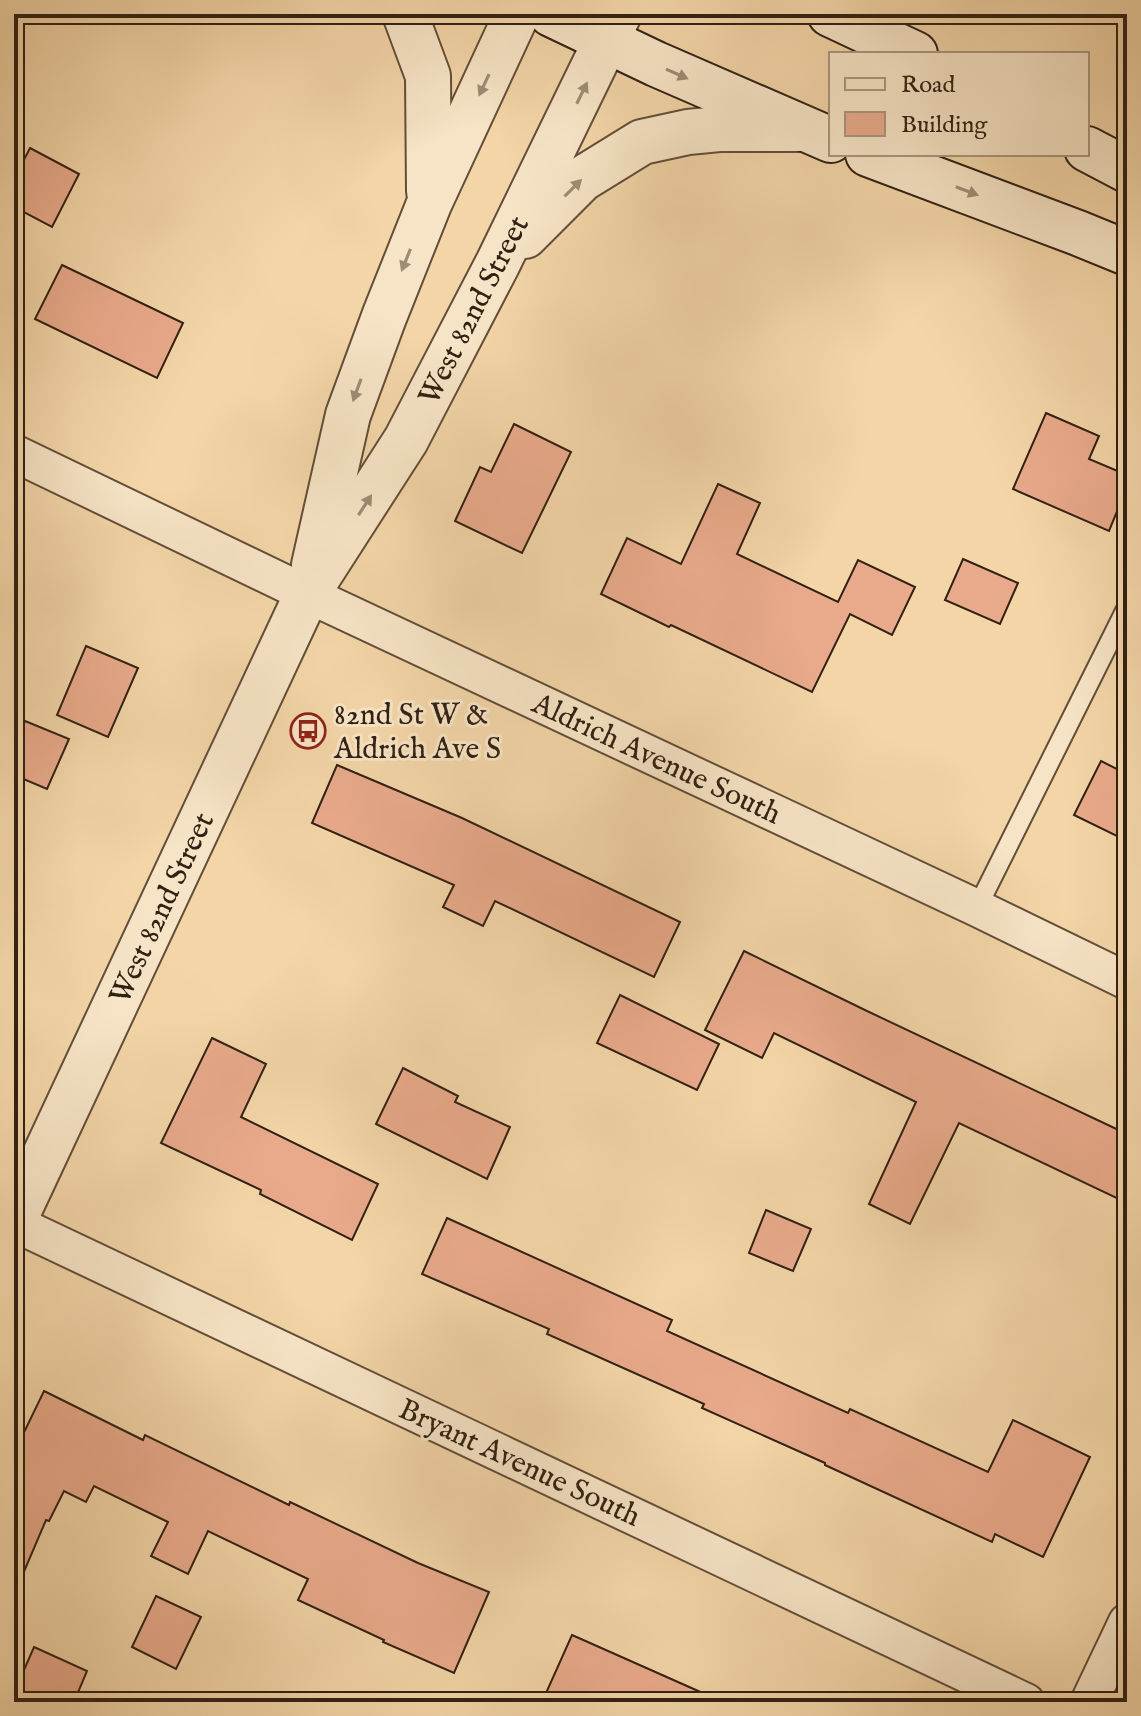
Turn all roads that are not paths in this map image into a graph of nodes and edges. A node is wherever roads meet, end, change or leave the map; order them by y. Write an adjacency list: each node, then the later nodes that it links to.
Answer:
1 (405, 14): 11 (street)
2 (517, 14): 11 (street, West 82nd Street, one-way to 11)
3 (551, 14): 5 (street)
4 (830, 14): 6 (street)
5 (612, 28): 7 (street, one-way to 7); 13 (street, West 82nd Street, one-way to 5)
6 (911, 52)
7 (817, 135): 13 (street, one-way to 7)
8 (1089, 150): 10 (street)
9 (873, 156): 12 (street, one-way to 12)
10 (1127, 170)
11 (429, 204): 15 (street, West 82nd Street, one-way to 15)
12 (1127, 253)
13 (498, 263): 15 (street, West 82nd Street, one-way to 13)
14 (14, 453): 15 (street, Aldrich Avenue South)
15 (307, 594): 17 (street, Aldrich Avenue South); 19 (street, West 82nd Street)
16 (1127, 607): 17 (lane)
17 (977, 908): 18 (street, Aldrich Avenue South)
18 (1127, 981)
19 (14, 1222): 21 (street, Bryant Avenue South)
20 (1127, 1622): 22 (street)
21 (1026, 1702)
22 (1089, 1702)

